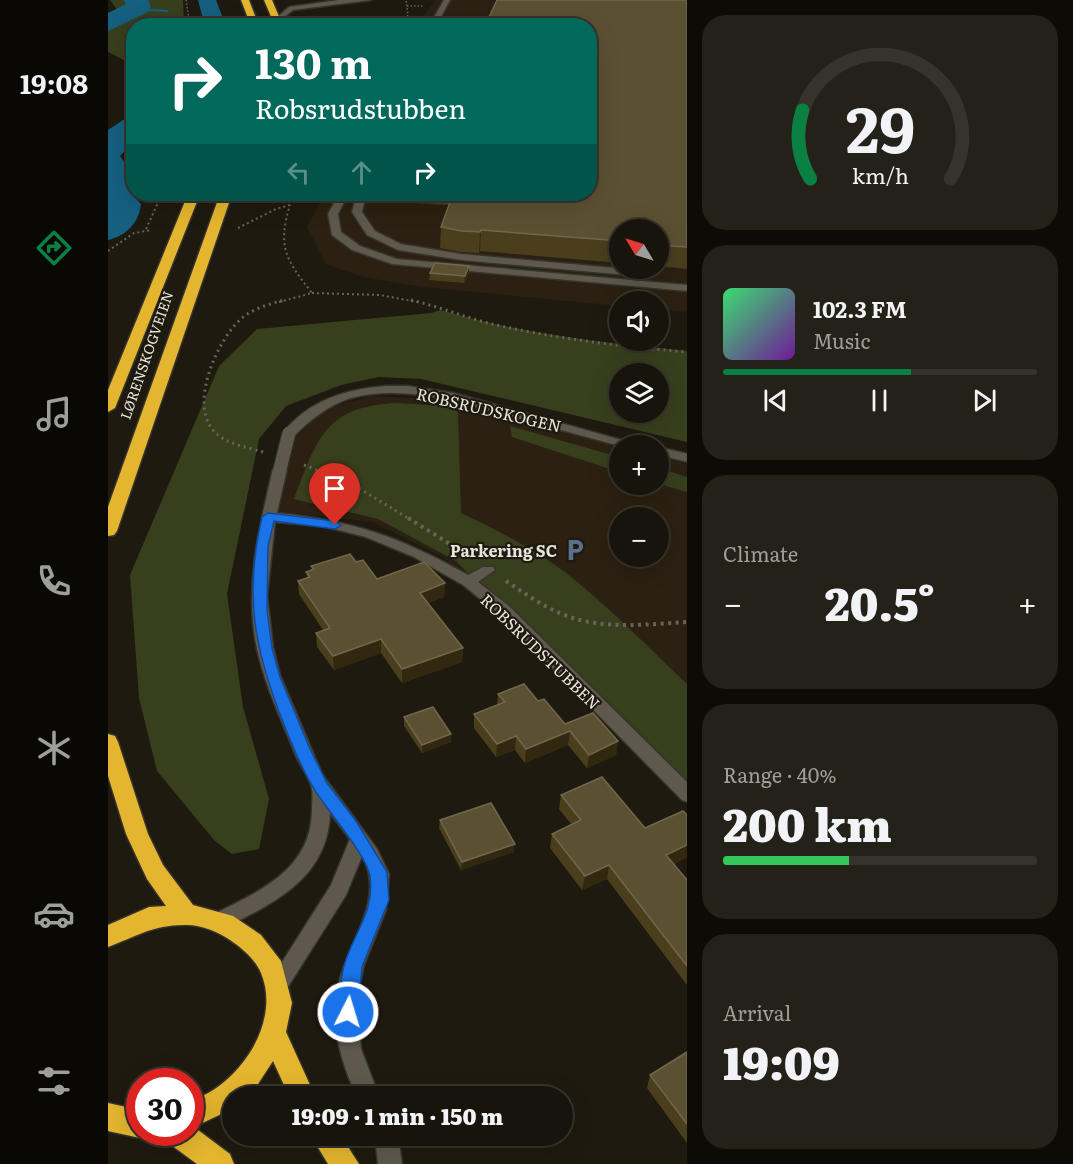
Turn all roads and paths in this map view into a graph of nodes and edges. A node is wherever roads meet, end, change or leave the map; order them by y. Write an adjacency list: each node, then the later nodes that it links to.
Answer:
1 (186, 0): 9 (path)
2 (245, 0): 10 (highway)
3 (268, 0): 11 (highway)
4 (368, 0): 7 (street)
5 (406, 0): 13 (path)
6 (447, 0): 14 (street)
7 (308, 2): 8 (street)
8 (290, 4): 12 (street)
9 (188, 18)
10 (252, 18)
11 (276, 18)
12 (281, 18)
13 (406, 18)
14 (437, 18)
15 (159, 201): 22 (path)
16 (191, 201): 30 (highway, LØRENSKOGVEIEN)
17 (224, 201): 37 (highway, LØRENSKOGVEIEN)
18 (291, 201): 21 (path)
19 (340, 201): 27 (street)
20 (359, 201): 26 (street)
21 (290, 205): 23 (path); 28 (path)
22 (146, 229): 24 (path); 25 (path)
23 (231, 229)
24 (152, 230)
25 (108, 251)
26 (687, 278)
27 (687, 288)
28 (312, 293): 29 (path); 33 (path)
29 (687, 352)
30 (108, 408)
31 (609, 439): 36 (street, ROBSRUDSKOGEN, bridge)
32 (669, 454): 34 (street)
33 (272, 455)
34 (687, 458)
35 (294, 462): 38 (path)
36 (268, 517): 39 (street, ROBSRUDSTUBBEN); 42 (street, ROBSRUDSKOGEN)
37 (108, 531)
38 (488, 570): 39 (street); 40 (path)
39 (468, 582): 43 (street, ROBSRUDSTUBBEN)
40 (687, 622)
41 (108, 742): 45 (highway)
42 (321, 787): 44 (street, ROBSRUDSKOGEN); 46 (street, ROBSRUDSKOGEN)
43 (687, 795)
44 (359, 839): 48 (street); 51 (street, ROBSRUDSKOGEN)
45 (184, 913): 46 (highway); 47 (highway)
46 (221, 920): 48 (highway)
47 (108, 936)
48 (277, 986): 49 (highway)
49 (274, 1033): 50 (highway); 52 (highway)
50 (298, 1086)
51 (364, 1086)
52 (204, 1110)
53 (108, 1117): 54 (highway)
54 (126, 1121)
55 (196, 1146): 58 (highway)
56 (332, 1146): 59 (highway)
57 (388, 1146): 60 (street)
58 (220, 1164)
59 (345, 1164)
60 (390, 1164)

